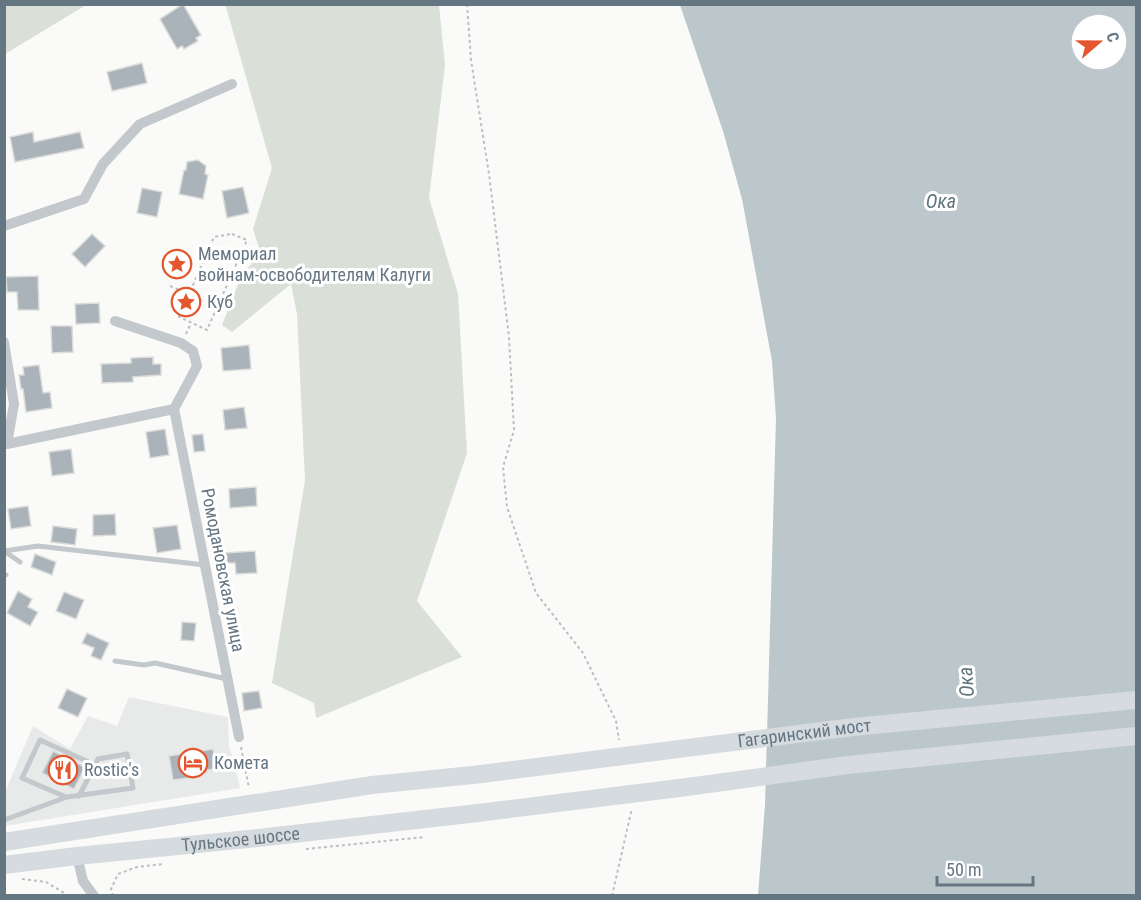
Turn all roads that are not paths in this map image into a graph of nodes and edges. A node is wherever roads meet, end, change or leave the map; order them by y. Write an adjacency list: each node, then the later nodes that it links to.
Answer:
1 (232, 84): 2 (street)
2 (4, 226)
3 (115, 321): 5 (street)
4 (4, 342): 6 (street)
5 (174, 409): 6 (street); 9 (street, Ромодановская улица)
6 (6, 445)
7 (4, 551): 8 (lane); 9 (lane)
8 (20, 562)
9 (205, 565): 11 (street, Ромодановская улица)
10 (115, 661): 11 (lane)
11 (227, 679): 14 (street, Ромодановская улица)
12 (1137, 700): 16 (main road, Гагаринский мост)
13 (1137, 736): 19 (main road, Гагаринский мост)
14 (239, 737)
15 (95, 765): 17 (lane); 17 (lane); 18 (lane)
16 (473, 775): 21 (main road, Тульское шоссе)
17 (79, 796): 18 (lane)
18 (67, 797): 20 (lane)
19 (478, 813): 22 (main road, Тульское шоссе)
20 (4, 820)
21 (4, 842)
22 (77, 855): 23 (main road, Тульское шоссе); 24 (street)
23 (10, 872)
24 (94, 896)

